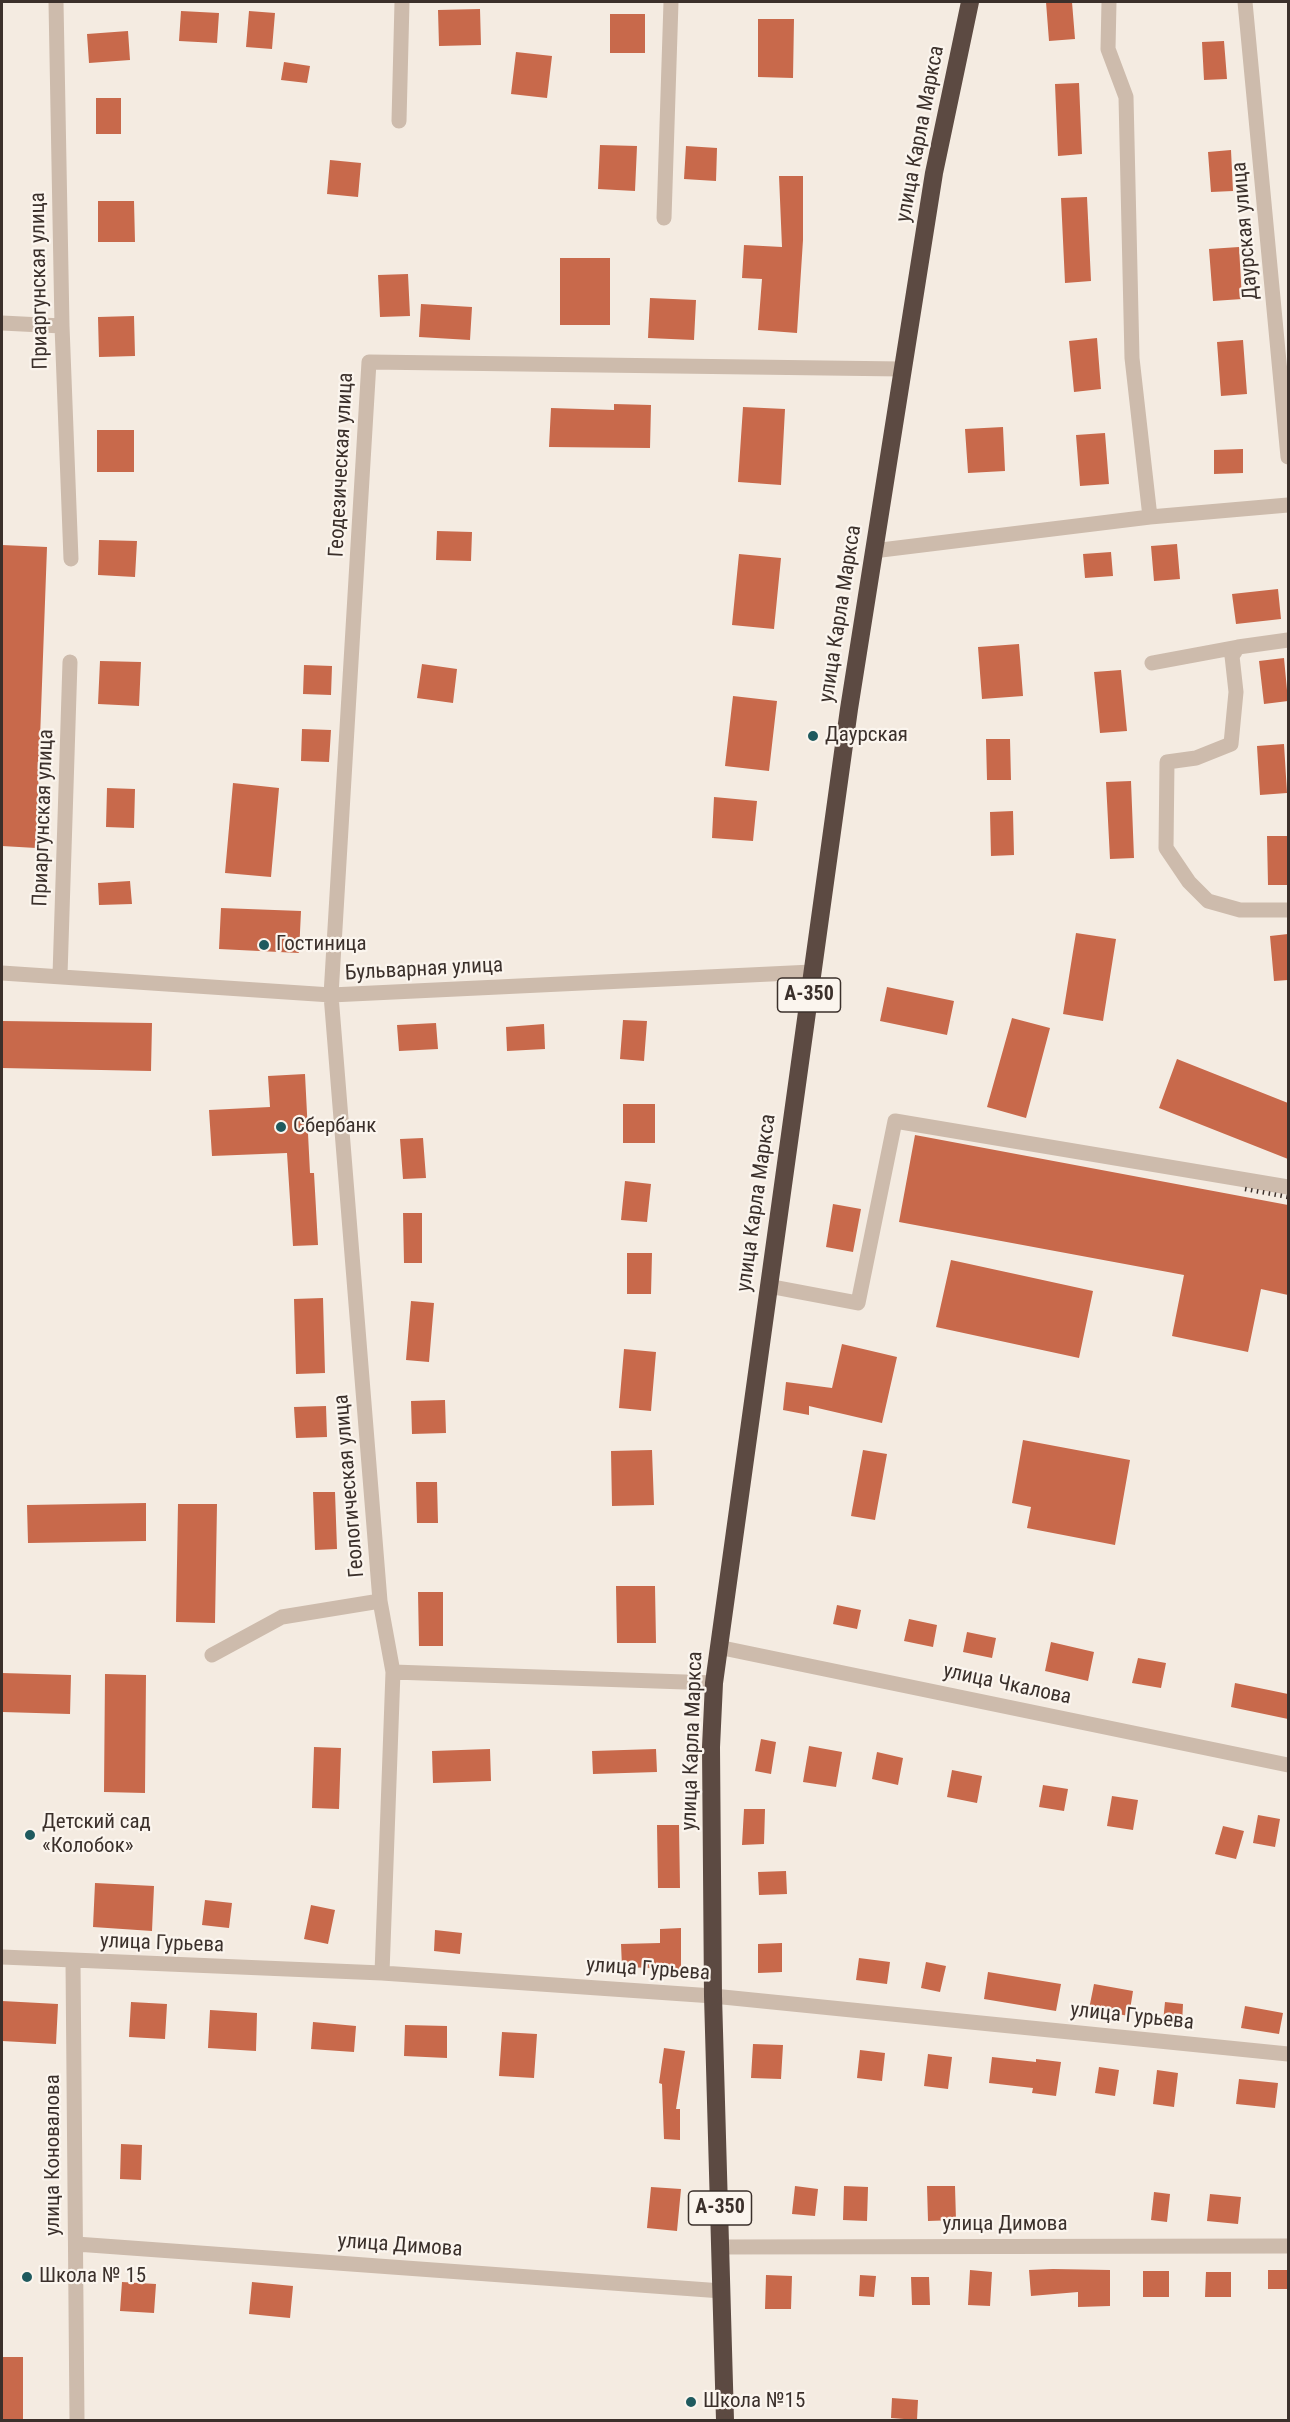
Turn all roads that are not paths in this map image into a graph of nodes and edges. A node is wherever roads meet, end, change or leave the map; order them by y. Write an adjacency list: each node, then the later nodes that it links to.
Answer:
1 (56, 2): 10 (street, Приаргунская улица)
2 (402, 2): 7 (street)
3 (671, 2): 8 (street)
4 (970, 2): 11 (highway, улица Карла Маркса / А-350)
5 (1109, 2): 14 (street)
6 (1245, 2): 12 (street, Даурская улица)
7 (399, 121)
8 (664, 218)
9 (2, 323): 10 (street)
10 (62, 326): 16 (street, Приаргунская улица)
11 (902, 369): 15 (highway, улица Карла Маркса / А-350); 25 (street, Геодезическая улица)
12 (1288, 457)
13 (1288, 505): 14 (street)
14 (1150, 517): 15 (street)
15 (873, 551): 22 (highway, улица Карла Маркса / А-350)
16 (71, 559)
17 (1288, 640): 18 (street)
18 (1238, 647): 20 (street); 21 (street)
19 (70, 662): 24 (street, Приаргунская улица)
20 (1152, 663)
21 (1288, 910)
22 (812, 972): 25 (street, Бульварная улица); 27 (highway, улица Карла Маркса / А-350)
23 (2, 973): 24 (street, Бульварная улица)
24 (60, 975): 25 (street, Бульварная улица)
25 (331, 995): 28 (street, Геологическая улица)
26 (1288, 1186): 27 (street)
27 (768, 1286): 29 (highway, улица Карла Маркса / А-350)
28 (380, 1601): 30 (street); 31 (street, Геологическая улица)
29 (718, 1647): 32 (highway, улица Карла Маркса / А-350); 33 (street, улица Чкалова)
30 (212, 1654)
31 (393, 1672): 32 (street); 36 (street, Геологическая улица)
32 (714, 1683): 37 (highway, улица Карла Маркса / А-350)
33 (1288, 1765)
34 (2, 1957): 35 (street, улица Гурьева)
35 (73, 1962): 36 (street, улица Гурьева); 39 (street, улица Коновалова)
36 (382, 1973): 37 (street, улица Гурьева)
37 (713, 1996): 38 (street, улица Гурьева); 41 (highway, улица Карла Маркса / А-350)
38 (1288, 2055)
39 (75, 2244): 42 (street, улица Димова); 43 (street, улица Коновалова)
40 (1288, 2246): 41 (street, улица Димова)
41 (721, 2247): 42 (highway, улица Карла Маркса / А-350)
42 (722, 2290): 44 (highway, улица Карла Маркса / А-350)
43 (77, 2421)
44 (725, 2421)

